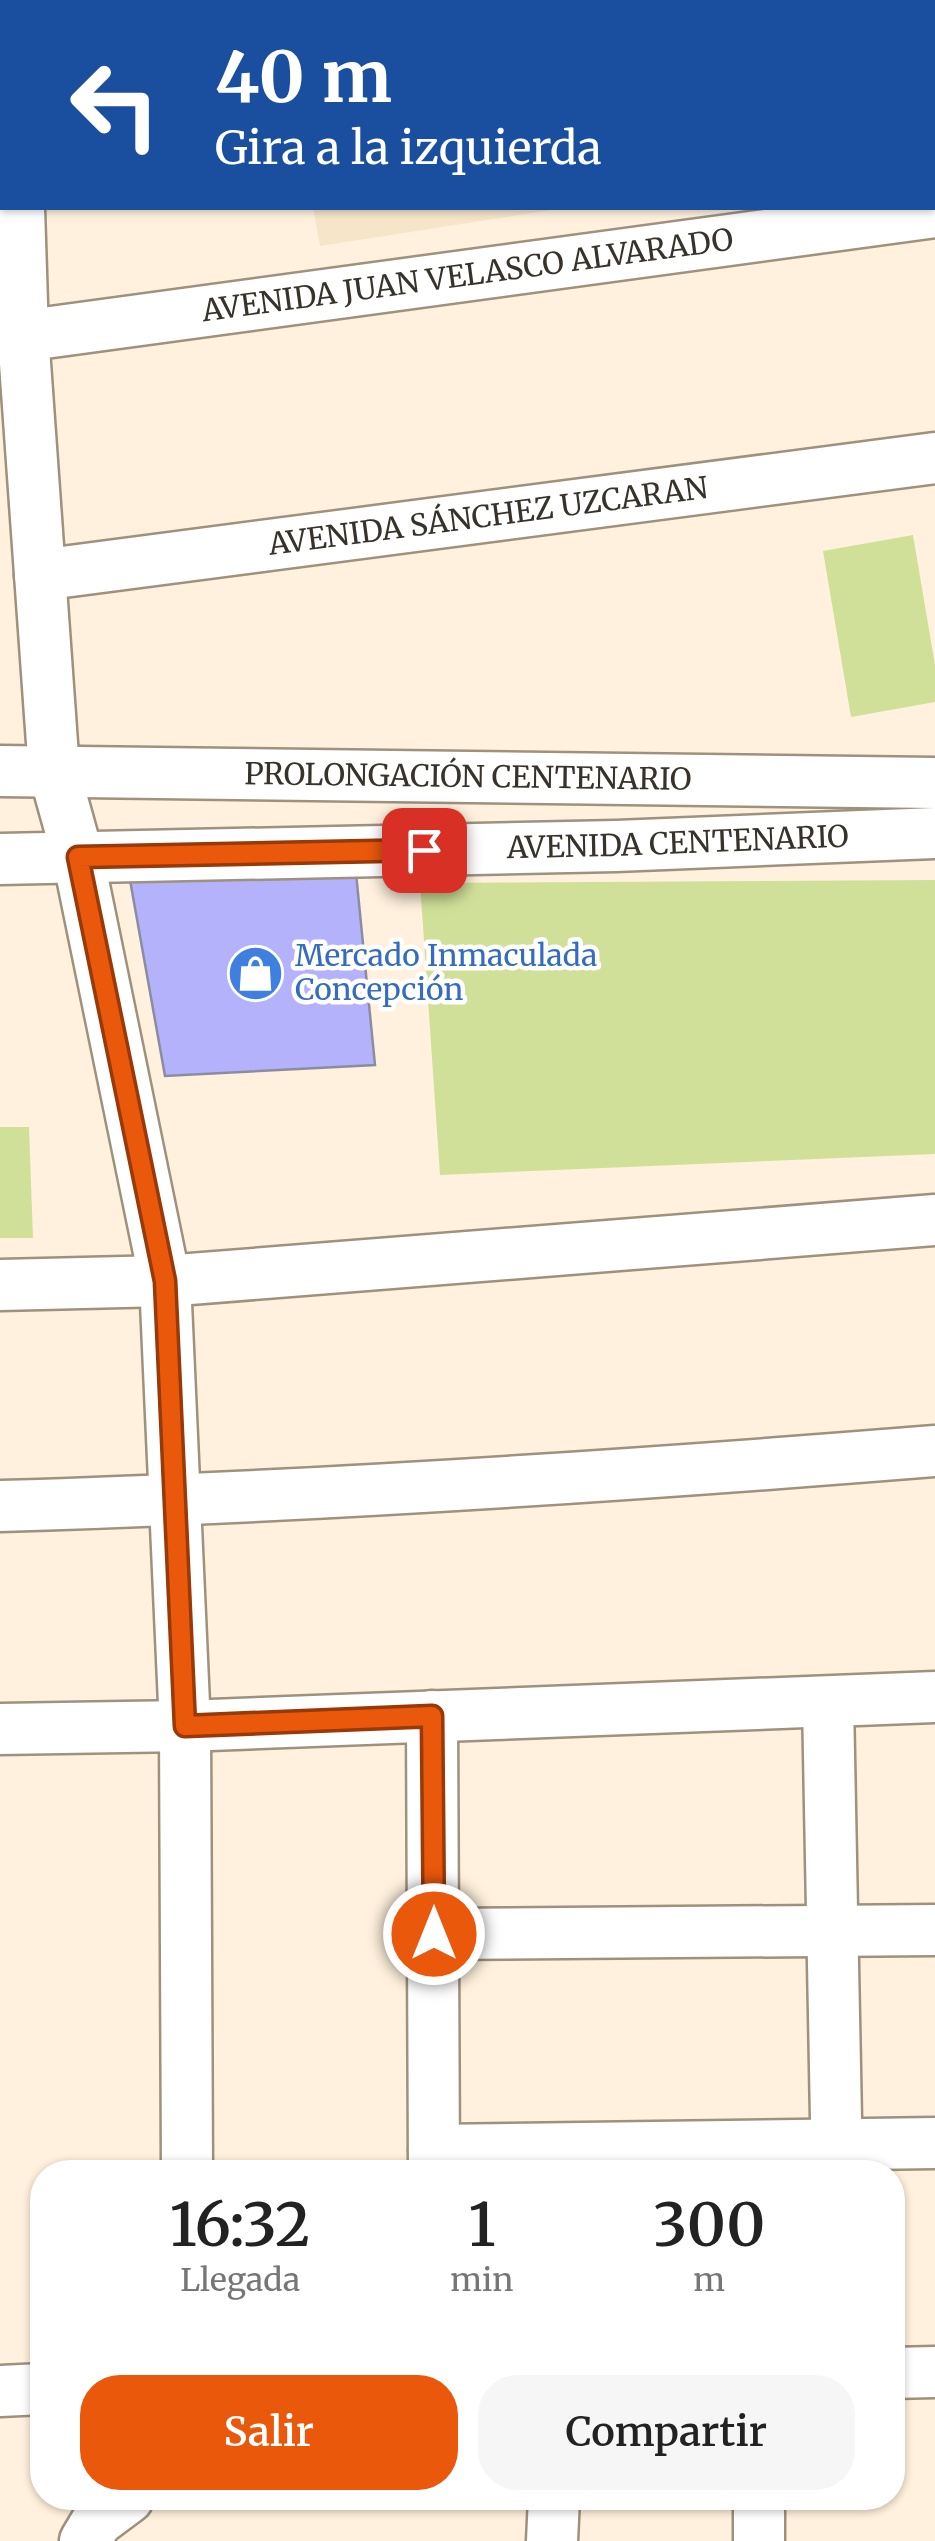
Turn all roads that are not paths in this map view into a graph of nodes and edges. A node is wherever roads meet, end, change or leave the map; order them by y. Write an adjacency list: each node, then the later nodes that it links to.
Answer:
1 (19, 210): 3 (street)
2 (935, 212): 3 (street, AVENIDA JUAN VELASCO ALVARADO)
3 (12, 337): 5 (street)
4 (935, 458): 5 (street, AVENIDA SÁNCHEZ UZCARAN)
5 (40, 575): 7 (street)
6 (0, 771): 7 (street, PROLONGACIÓN CENTENARIO)
7 (54, 771): 8 (street, PROLONGACIÓN CENTENARIO); 10 (street)
8 (935, 783)
9 (935, 833): 10 (street, AVENIDA CENTENARIO)
10 (78, 857): 11 (street, AVENIDA CENTENARIO); 13 (street)
11 (0, 858)
12 (935, 1220): 13 (street)
13 (165, 1281): 14 (street); 16 (street)
14 (0, 1285)
15 (935, 1451): 16 (street)
16 (176, 1501): 17 (street); 21 (street)
17 (0, 1506)
18 (935, 1696): 19 (street)
19 (828, 1702): 20 (street); 23 (street)
20 (432, 1716): 21 (street); 25 (street)
21 (185, 1726): 22 (street); 28 (street)
22 (0, 1729)
23 (834, 1930): 24 (street); 25 (street); 27 (street)
24 (935, 1930)
25 (434, 1934): 29 (street)
26 (935, 2143): 27 (street)
27 (836, 2158): 30 (street)
28 (187, 2160)
29 (434, 2160)
30 (568, 2160)
31 (935, 2372): 32 (street)
32 (905, 2373)
33 (30, 2390): 34 (street)
34 (0, 2391)
35 (111, 2510): 38 (street)
36 (553, 2510): 39 (street)
37 (759, 2510): 40 (street)
38 (84, 2541)
39 (552, 2541)
40 (759, 2541)

